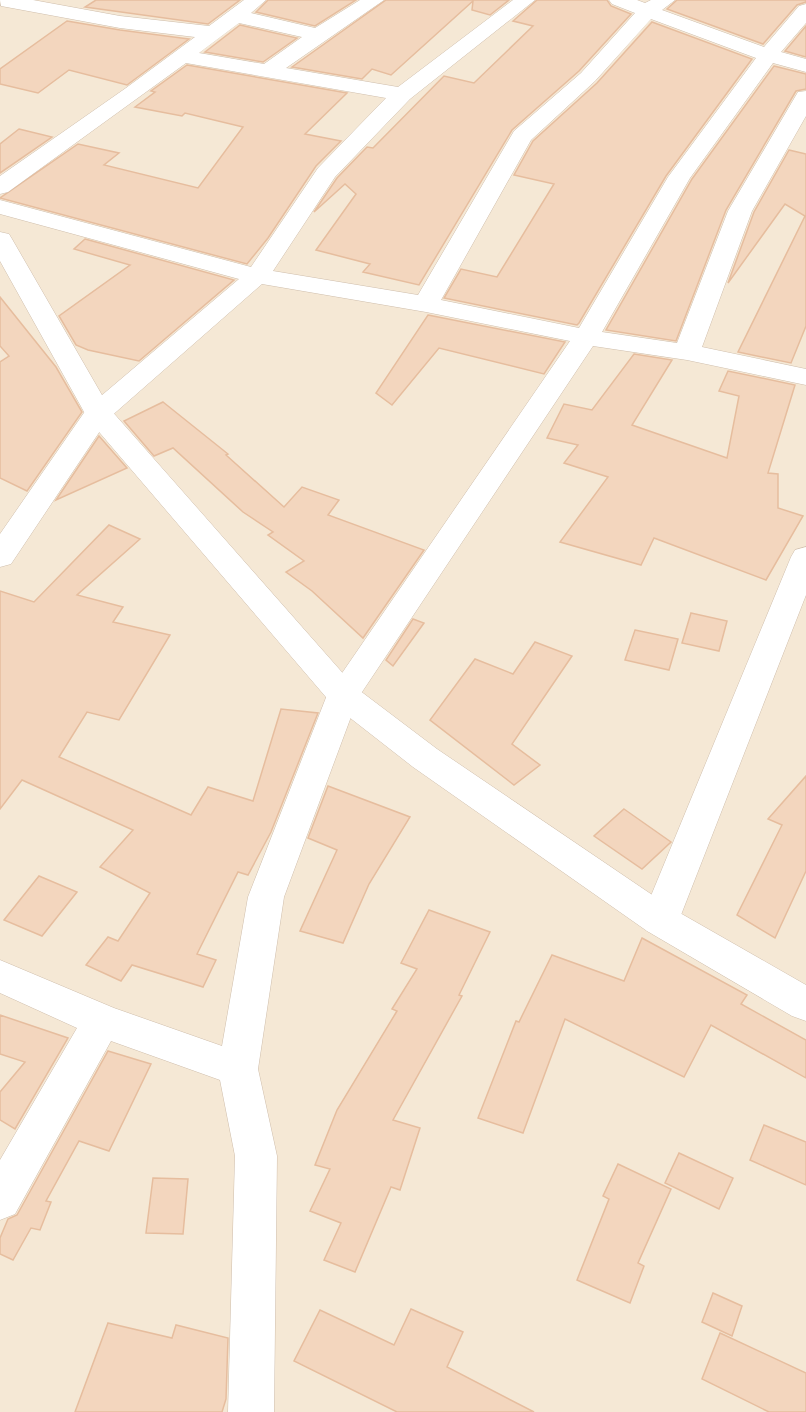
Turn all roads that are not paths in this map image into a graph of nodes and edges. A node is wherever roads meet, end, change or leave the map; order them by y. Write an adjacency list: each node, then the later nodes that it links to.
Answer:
1 (1, 0): 9 (street)
2 (256, 0): 8 (street)
3 (374, 0): 10 (street)
4 (525, 0): 15 (street)
5 (619, 0): 6 (street)
6 (656, 5): 11 (street); 21 (street)
7 (806, 10): 11 (street)
8 (236, 16): 9 (street); 10 (street)
9 (215, 33): 12 (street)
10 (318, 35): 14 (street)
11 (768, 55): 13 (street); 22 (street)
12 (180, 56): 14 (street); 17 (street)
13 (806, 66)
14 (266, 72): 15 (street)
15 (402, 94): 20 (street)
16 (806, 97): 23 (street)
17 (0, 187)
18 (0, 207): 20 (street)
19 (0, 239): 25 (street)
20 (257, 276): 21 (street); 25 (street)
21 (426, 304): 22 (street)
22 (586, 337): 23 (street); 28 (street)
23 (687, 352): 24 (street)
24 (806, 377)
25 (98, 413): 26 (street); 28 (street)
26 (0, 557)
27 (806, 557): 29 (street)
28 (343, 695): 29 (street); 33 (street)
29 (660, 920): 31 (street)
30 (0, 976): 32 (street)
31 (806, 1004)
32 (102, 1021): 33 (street); 34 (street)
33 (238, 1069): 35 (street)
34 (0, 1200)
35 (251, 1412)

